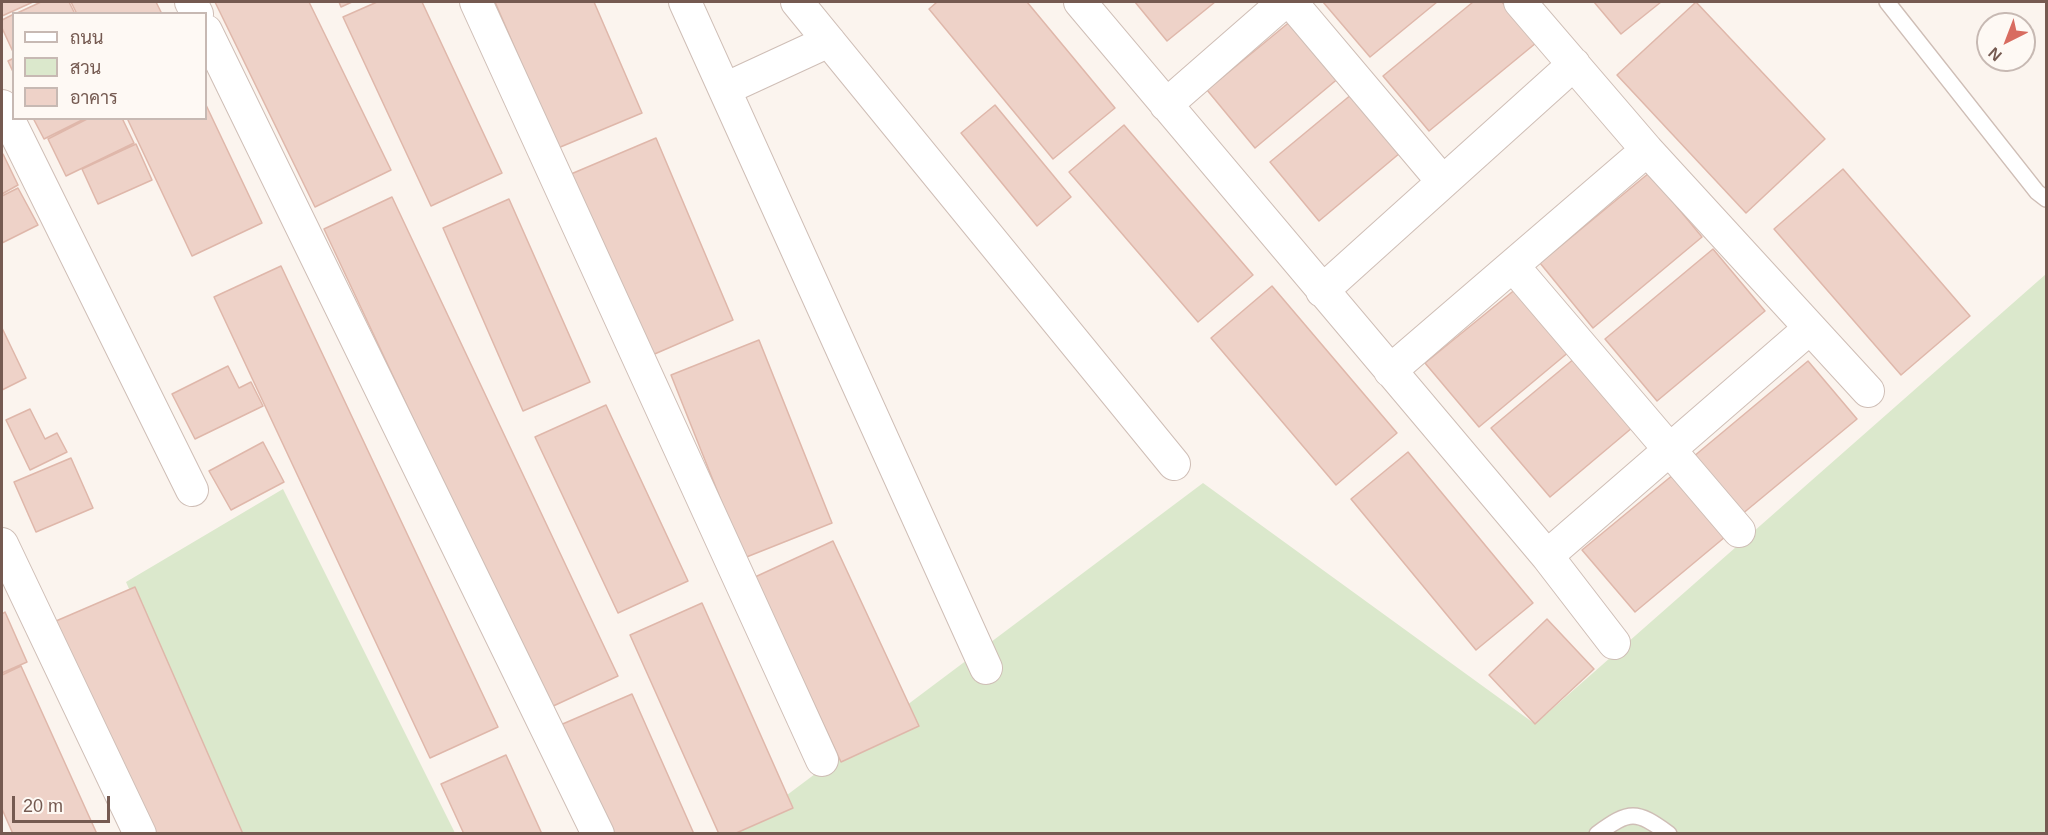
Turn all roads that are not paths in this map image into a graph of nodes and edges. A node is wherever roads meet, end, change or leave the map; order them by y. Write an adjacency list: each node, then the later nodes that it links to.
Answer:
1 (476, 2): 31 (street)
2 (686, 2): 12 (street)
3 (797, 2): 10 (street)
4 (1080, 2): 13 (street)
5 (1284, 2): 13 (street)
6 (1291, 2): 16 (street)
7 (1520, 2): 11 (street)
8 (1887, 2): 17 (lane)
9 (207, 33): 33 (street)
10 (830, 41): 12 (street); 24 (street)
11 (1574, 64): 15 (street); 16 (street)
12 (725, 89): 30 (street)
13 (1166, 105): 19 (street)
14 (2, 106): 25 (street)
15 (1647, 150): 18 (street); 20 (street)
16 (1443, 182): 19 (street)
17 (2046, 199)
18 (1513, 266): 21 (street); 23 (street)
19 (1322, 291): 21 (street)
20 (1810, 328): 22 (street); 23 (street)
21 (1390, 371): 28 (street)
22 (1868, 391)
23 (1669, 450): 26 (street); 28 (street)
24 (1174, 464)
25 (192, 490)
26 (1739, 531)
27 (2, 544): 32 (street)
28 (1547, 556): 29 (street)
29 (1614, 643)
30 (986, 668)
31 (822, 760)
32 (140, 834)
33 (598, 834)
34 (1597, 834): 35 (lane)
35 (1668, 834)

